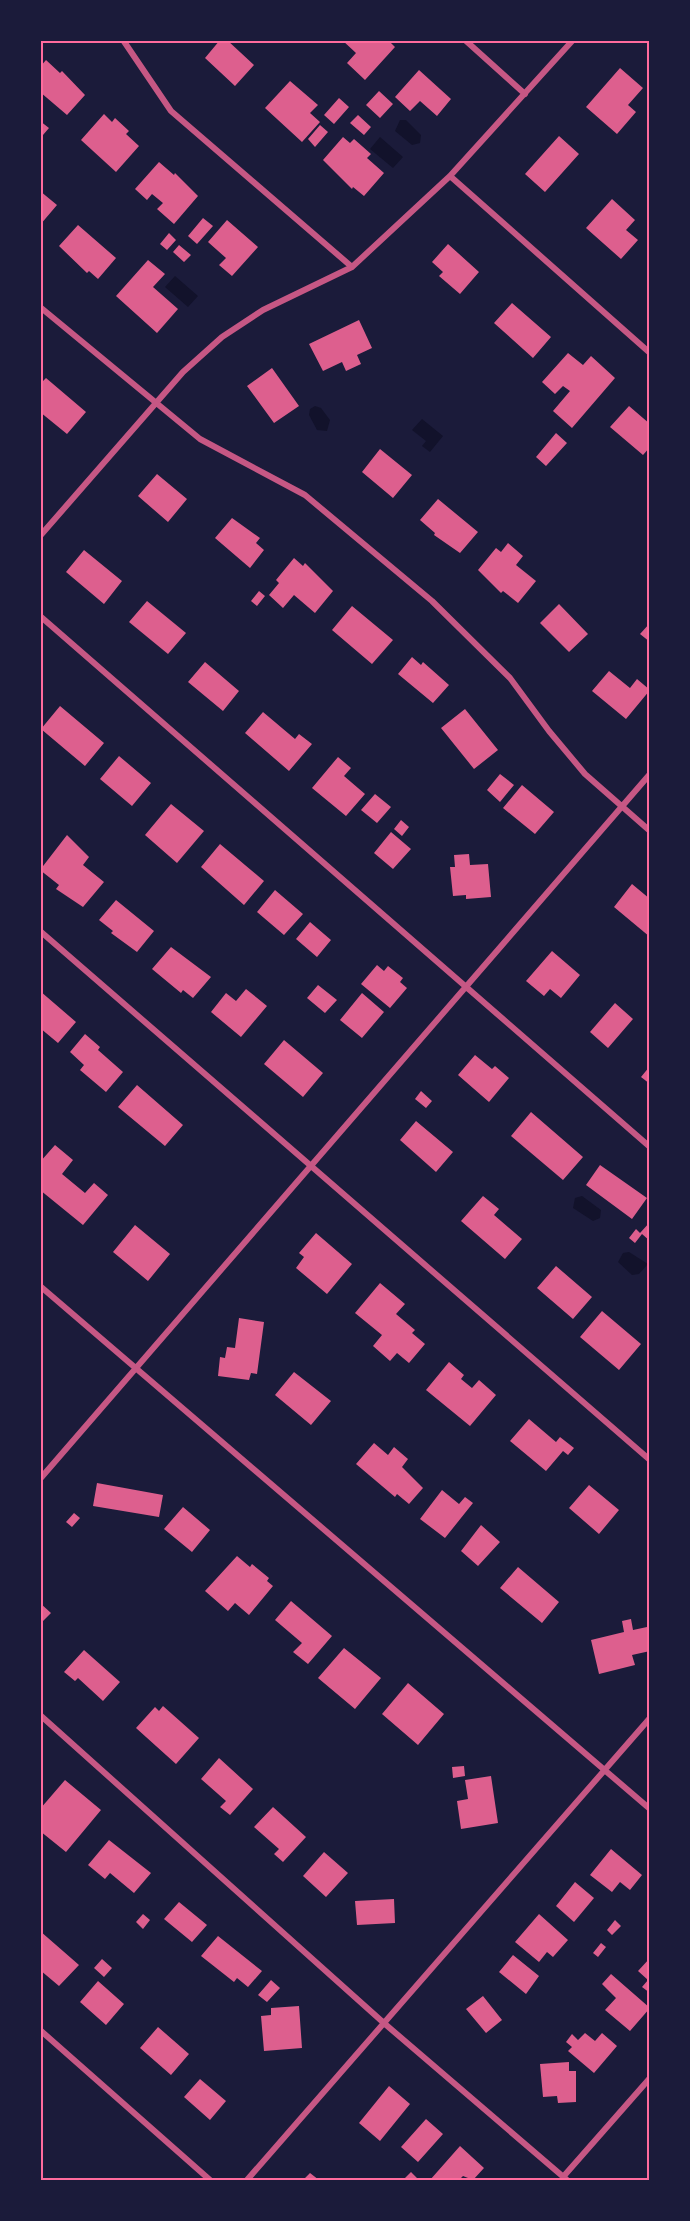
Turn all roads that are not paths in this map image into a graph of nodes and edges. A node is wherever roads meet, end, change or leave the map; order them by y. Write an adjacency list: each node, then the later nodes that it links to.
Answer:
1 (123, 40): 6 (street)
2 (465, 40): 4 (street)
3 (573, 40): 4 (street)
4 (525, 94): 5 (street)
5 (450, 176): 6 (street); 8 (street)
6 (352, 267): 9 (street)
7 (40, 307): 9 (street)
8 (650, 352)
9 (155, 402): 10 (street); 13 (street)
10 (40, 536)
11 (40, 616): 16 (street)
12 (650, 774): 13 (street)
13 (621, 806): 14 (street); 16 (street)
14 (650, 831)
15 (40, 931): 18 (street)
16 (468, 987): 17 (street); 18 (street)
17 (650, 1147)
18 (310, 1166): 20 (street); 21 (street)
19 (40, 1286): 20 (street)
20 (136, 1368): 22 (street); 25 (street)
21 (650, 1460)
22 (40, 1479)
23 (40, 1714): 27 (street)
24 (650, 1718): 25 (street)
25 (604, 1770): 26 (street); 27 (street)
26 (650, 1809)
27 (385, 2024): 30 (street); 32 (street)
28 (40, 2030): 31 (street)
29 (650, 2078): 30 (street)
30 (565, 2179)
31 (210, 2181)
32 (247, 2181)

